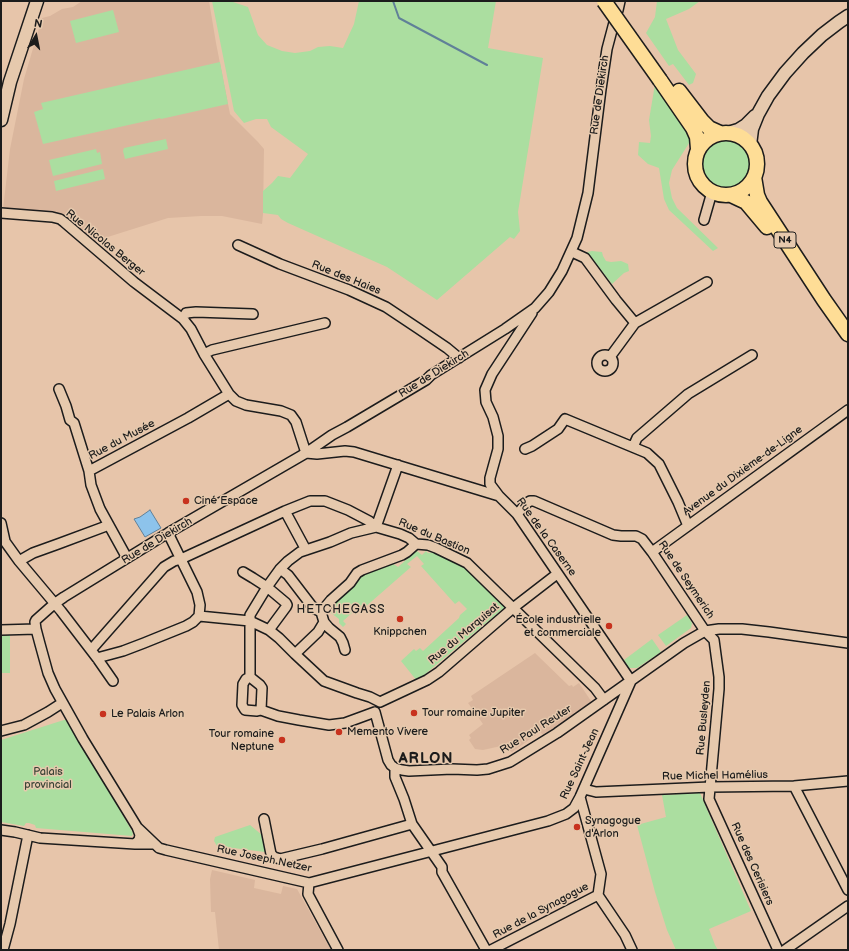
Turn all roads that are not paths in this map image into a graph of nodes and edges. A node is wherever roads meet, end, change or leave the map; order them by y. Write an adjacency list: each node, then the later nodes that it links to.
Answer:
1 (37, 1): 8 (main road)
2 (606, 1): 3 (street); 6 (main road, bridge)
3 (617, 4): 6 (main road); 18 (street, Rue de Diekirch)
4 (848, 11): 5 (main road)
5 (843, 19): 7 (main road)
6 (664, 78): 9 (main road); 11 (main road)
7 (758, 114): 9 (main road); 10 (main road)
8 (1, 120)
9 (724, 133): 10 (main road); 11 (main road)
10 (750, 145): 12 (main road, N4)
11 (698, 149): 13 (main road)
12 (754, 177): 14 (main road); 20 (main road, N4)
13 (712, 192): 14 (main road, N4); 16 (street)
14 (731, 195): 20 (main road, N4)
15 (1, 213): 23 (street, Rue Nicolas Berger)
16 (704, 220)
17 (238, 245): 32 (street, Rue des Haies)
18 (572, 252): 21 (street, Rue de Diekirch); 25 (street)
19 (707, 282): 25 (street)
20 (824, 300): 27 (main road, N4)
21 (535, 308): 26 (street, Rue de Diekirch); 28 (street)
22 (253, 314): 23 (street)
23 (183, 319): 29 (street, Rue Nicolas Berger)
24 (325, 323): 29 (street)
25 (636, 323): 31 (street)
26 (506, 329): 28 (street); 32 (street, Rue de Diekirch)
27 (848, 334)
28 (514, 340): 41 (street)
29 (204, 354): 34 (street, Rue Nicolas Berger)
30 (752, 355): 36 (street)
31 (610, 356)
32 (459, 358): 38 (street, Rue de Diekirch)
33 (59, 389): 40 (street)
34 (229, 394): 38 (street, Rue Nicolas Berger); 40 (street, Rue du Musée)
35 (848, 410): 46 (street, Avenue du Dixième-de-Ligne)
36 (633, 447): 37 (street); 46 (street)
37 (525, 449)
38 (306, 453): 39 (street, Rue de la Caserne); 48 (street, Rue de Diekirch)
39 (398, 465): 41 (street, Rue de la Caserne); 47 (street)
40 (89, 471): 45 (street, Rue du Musée)
41 (499, 496): 43 (street, Rue de la Caserne)
42 (285, 511): 47 (street); 51 (street); 54 (street)
43 (517, 514): 52 (street, Rue de Seymerich); 58 (street, Rue de la Caserne)
44 (1, 523): 49 (street)
45 (109, 525): 53 (street, Rue du Musée); 55 (street)
46 (688, 526): 52 (street, Avenue du Dixième-de-Ligne)
47 (376, 527): 50 (street, Rue du Bastion); 51 (street)
48 (168, 533): 53 (street, Rue de Diekirch); 54 (street)
49 (3, 539): 55 (street)
50 (416, 544): 61 (street, Rue du Bastion); 62 (street)
51 (306, 550): 56 (street)
52 (652, 552): 69 (street, Rue de Seymerich)
53 (127, 558): 60 (street, Rue de Diekirch)
54 (181, 559): 63 (street); 71 (street)
55 (19, 561): 60 (street)
56 (280, 569): 59 (street); 62 (street)
57 (243, 572): 59 (street)
58 (557, 574): 61 (street, Rue du Marquisat); 77 (street, Rue de la Caserne)
59 (267, 587): 64 (street); 68 (street)
60 (54, 604): 66 (street, Rue de Diekirch); 71 (street)
61 (513, 608): 78 (street, Rue du Bastion); 79 (street, Rue du Marquisat)
62 (321, 612): 65 (street)
63 (199, 616): 64 (street); 74 (street)
64 (250, 621): 68 (street); 75 (street)
65 (324, 622): 72 (street); 73 (street)
66 (36, 629): 67 (street); 80 (street, Rue Joseph Netzer)
67 (1, 630)
68 (269, 630): 73 (street)
69 (705, 631): 70 (street); 77 (street, Rue Paul Reuter); 87 (street, Rue Busleyden)
70 (848, 643)
71 (91, 650): 74 (street)
72 (345, 650)
73 (294, 654): 79 (street)
74 (97, 658): 76 (street)
75 (250, 677): 81 (street); 81 (street)
76 (114, 681)
77 (630, 681): 78 (street, Rue Paul Reuter); 88 (street, Rue Saint-Jean)
78 (604, 700): 84 (street, Rue Paul Reuter)
79 (380, 702): 82 (street)
80 (62, 703): 83 (street); 91 (street, Rue Joseph Netzer)
81 (261, 710): 82 (street)
82 (375, 712): 84 (street)
83 (1, 731)
84 (395, 768): 90 (street)
85 (848, 781): 86 (street, Rue Michel Hamélius)
86 (794, 786): 87 (street, Rue Michel Hamélius); 100 (street)
87 (710, 787): 88 (street, Rue Michel Hamélius); 108 (street, Rue des Cerisiers)
88 (582, 793): 96 (street, Rue Saint-Jean); 101 (street, Rue de la Synagogue)
89 (264, 819): 90 (street)
90 (412, 824): 96 (street)
91 (137, 827): 94 (street); 95 (street, Rue Joseph Netzer)
92 (1, 830): 93 (street, Rue Joseph Netzer)
93 (28, 835): 94 (street, Rue Joseph Netzer); 103 (street)
94 (135, 844): 95 (street, Rue Joseph Netzer)
95 (154, 844): 99 (street, Rue Joseph Netzer)
96 (431, 851): 97 (street, Rue Joseph Netzer); 98 (street)
97 (417, 855): 98 (street); 99 (street, Rue Joseph Netzer)
98 (442, 872): 105 (street)
99 (309, 883): 104 (street)
100 (848, 890)
101 (598, 895): 106 (street, Rue de la Synagogue); 107 (street)
102 (848, 906): 109 (street)
103 (4, 950)
104 (338, 950)
105 (486, 950)
106 (491, 950)
107 (632, 950)
108 (778, 950)
109 (785, 950)

